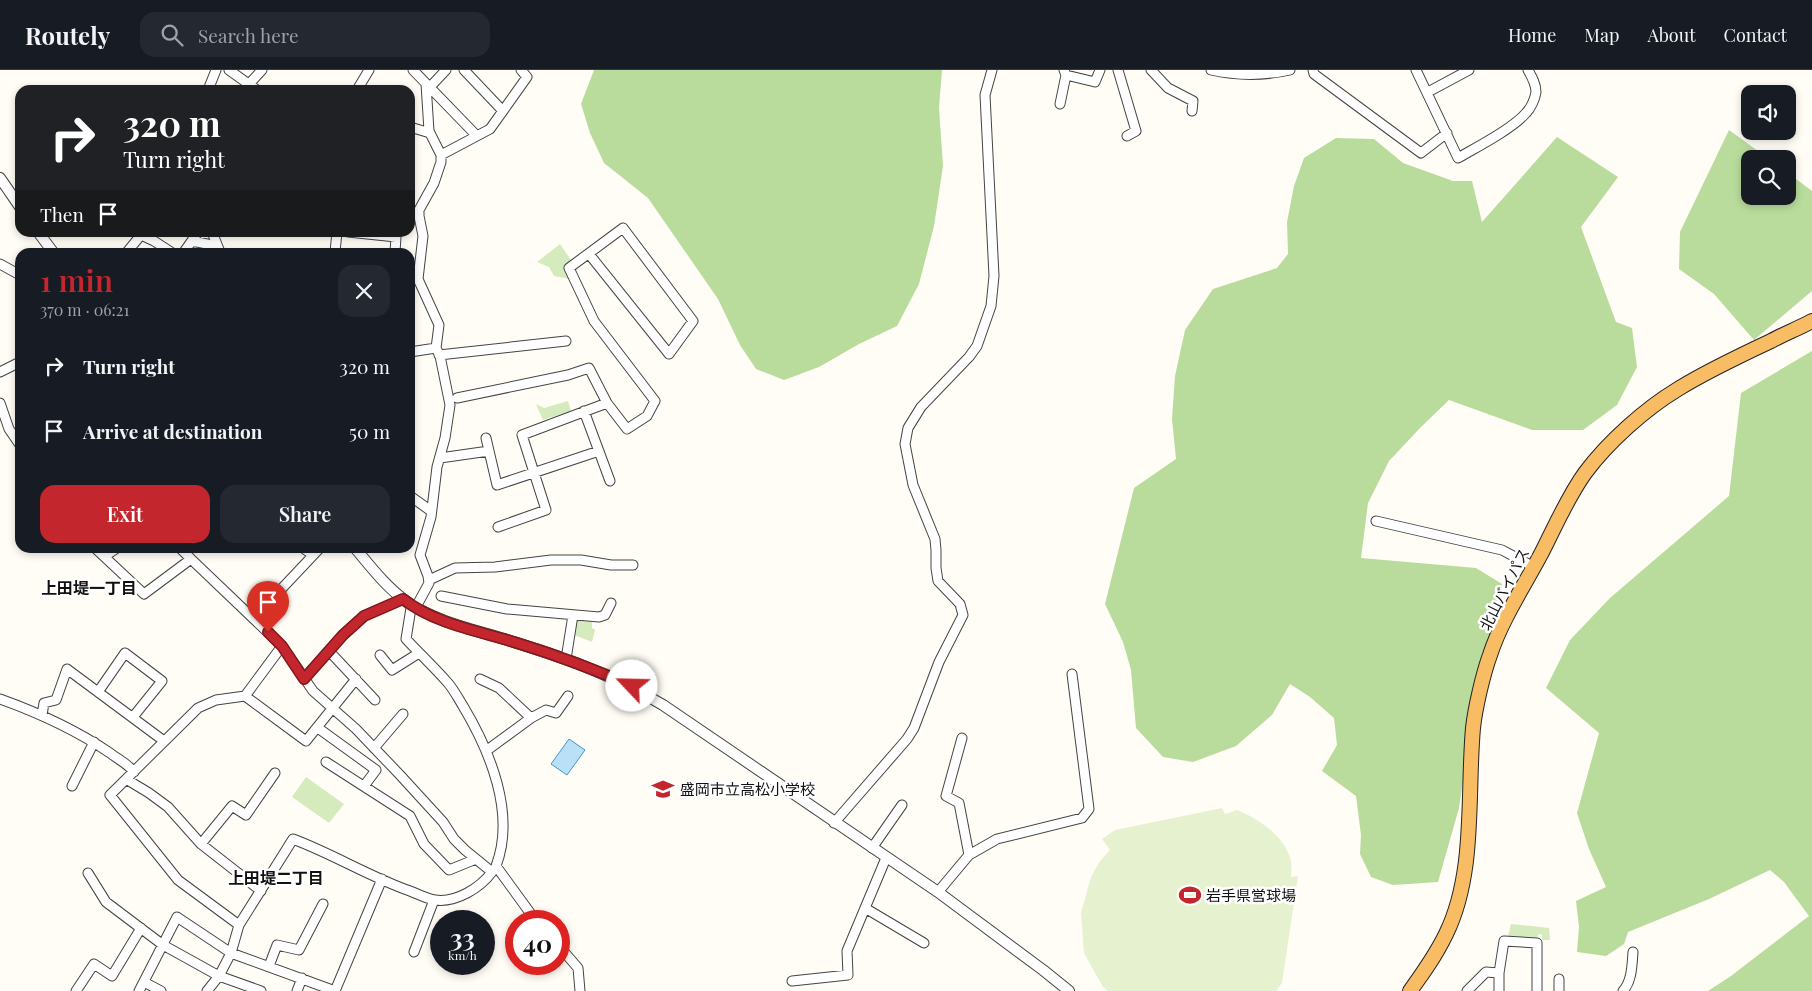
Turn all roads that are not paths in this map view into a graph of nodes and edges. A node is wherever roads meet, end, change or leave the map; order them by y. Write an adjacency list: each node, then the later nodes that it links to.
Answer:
1 (216, 70): 22 (street)
2 (229, 70): 21 (street)
3 (262, 70): 21 (street)
4 (369, 70): 23 (street)
5 (413, 70): 24 (street)
6 (446, 70): 24 (street)
7 (464, 70): 27 (street)
8 (521, 70): 27 (street)
9 (992, 70): 123 (street)
10 (1100, 70): 19 (street)
11 (1118, 70): 33 (street)
12 (1151, 70): 28 (street)
13 (1212, 70): 20 (street)
14 (1290, 70): 20 (street)
15 (1313, 70): 31 (street)
16 (1416, 70): 25 (street)
17 (1469, 70): 25 (street)
18 (1528, 70): 31 (street)
19 (1065, 72): 26 (street)
20 (1275, 72)
21 (249, 84)
22 (210, 85)
23 (360, 85)
24 (427, 86): 30 (street); 32 (street)
25 (1428, 92): 31 (street)
26 (1060, 104)
27 (502, 110): 32 (street)
28 (1192, 111)
29 (415, 128): 30 (street)
30 (430, 133): 34 (street)
31 (1447, 133)
32 (476, 135): 34 (street)
33 (1127, 136)
34 (441, 155): 54 (street)
35 (0, 178): 36 (street)
36 (15, 200)
37 (42, 237): 42 (street)
38 (139, 237): 43 (street)
39 (145, 237): 44 (street)
40 (195, 237): 41 (street)
41 (192, 241): 45 (street); 46 (street)
42 (50, 248)
43 (130, 248)
44 (165, 248)
45 (187, 248)
46 (216, 248)
47 (589, 254): 47 (street); 59 (street)
48 (0, 264): 49 (street)
49 (15, 272)
50 (1812, 320): 81 (highway, 北山バイパス)
51 (1812, 330): 161 (highway, 北山バイパス)
52 (566, 341): 54 (street)
53 (415, 352): 54 (street)
54 (437, 352): 65 (street)
55 (15, 364): 56 (street)
56 (0, 372)
57 (457, 398): 59 (street)
58 (0, 403): 61 (street)
59 (607, 403): 60 (street)
60 (584, 411): 64 (street); 66 (street)
61 (15, 438)
62 (486, 438): 63 (street)
63 (489, 451): 65 (street); 66 (street)
64 (599, 451): 66 (street); 67 (street)
65 (440, 458): 69 (street)
66 (534, 472): 71 (street)
67 (610, 481)
68 (415, 500): 69 (street)
69 (431, 511): 82 (street)
70 (1376, 521): 81 (street)
71 (498, 527)
72 (101, 553): 78 (street)
73 (110, 553): 78 (street)
74 (185, 553): 79 (street)
75 (310, 553): 77 (street)
76 (359, 553): 84 (street)
77 (313, 555): 88 (street)
78 (105, 556): 79 (street)
79 (191, 559): 88 (street)
80 (633, 565): 82 (street)
81 (1534, 567): 160 (highway, 北山バイパス)
82 (429, 580): 86 (street)
83 (441, 596): 87 (street)
84 (403, 599): 86 (street); 90 (street)
85 (611, 603): 87 (street)
86 (413, 607): 91 (street); 93 (street)
87 (572, 615): 93 (street)
88 (254, 618): 89 (street)
89 (282, 646): 95 (street); 99 (street)
90 (329, 651): 95 (street); 97 (street)
91 (418, 653): 92 (street); 113 (street)
92 (380, 655)
93 (566, 659): 123 (street)
94 (1072, 674): 126 (street)
95 (304, 679): 103 (street)
96 (480, 679): 107 (street)
97 (356, 680): 102 (street); 103 (street)
98 (98, 692): 104 (street); 106 (street); 106 (street)
99 (245, 696): 108 (street); 110 (street)
100 (568, 696): 107 (street)
101 (0, 699): 104 (street)
102 (375, 700)
103 (332, 708): 108 (street); 112 (street)
104 (42, 714): 111 (street)
105 (403, 714): 112 (street)
106 (133, 717): 110 (street)
107 (531, 718): 113 (street)
108 (318, 728): 116 (street)
109 (962, 738): 126 (street)
110 (164, 741): 117 (street)
111 (94, 742): 117 (street); 120 (street)
112 (374, 748): 114 (street)
113 (486, 751): 136 (street)
114 (385, 760): 116 (street); 128 (street)
115 (326, 762): 121 (street)
116 (376, 770): 121 (street)
117 (134, 772): 119 (street)
118 (276, 773): 124 (street)
119 (126, 779): 124 (street); 137 (street)
120 (72, 786)
121 (364, 786): 128 (street)
122 (902, 805): 125 (street)
123 (834, 823): 125 (street)
124 (201, 844): 131 (street)
125 (872, 848): 127 (street)
126 (969, 855): 132 (street)
127 (886, 858): 132 (street); 135 (street)
128 (476, 859): 133 (street)
129 (88, 873): 138 (street)
130 (382, 880): 131 (street); 133 (street); 148 (street)
131 (261, 891): 137 (street)
132 (938, 892): 159 (street)
133 (434, 900): 141 (street)
134 (323, 904): 145 (street)
135 (865, 908): 139 (street); 150 (street)
136 (528, 910)
137 (240, 925): 143 (street)
138 (140, 928): 140 (street); 152 (street)
139 (924, 943)
140 (163, 945): 143 (street); 147 (street); 151 (street)
141 (414, 952)
142 (1633, 952): 166 (street)
143 (231, 953): 145 (street); 147 (street)
144 (570, 959): 158 (street)
145 (269, 966): 148 (street)
146 (1499, 973): 162 (street); 163 (street); 164 (street)
147 (219, 976): 155 (street); 156 (street)
148 (302, 978): 157 (street)
149 (1559, 979): 165 (street)
150 (792, 981)
151 (144, 982): 153 (street); 154 (street)
152 (76, 991)
153 (139, 991)
154 (161, 991)
155 (207, 991)
156 (261, 991)
157 (297, 991)
158 (580, 991)
159 (1069, 991)
160 (1410, 991)
161 (1420, 991)
162 (1467, 991)
163 (1499, 991)
164 (1537, 991)
165 (1560, 991)
166 (1623, 991)

